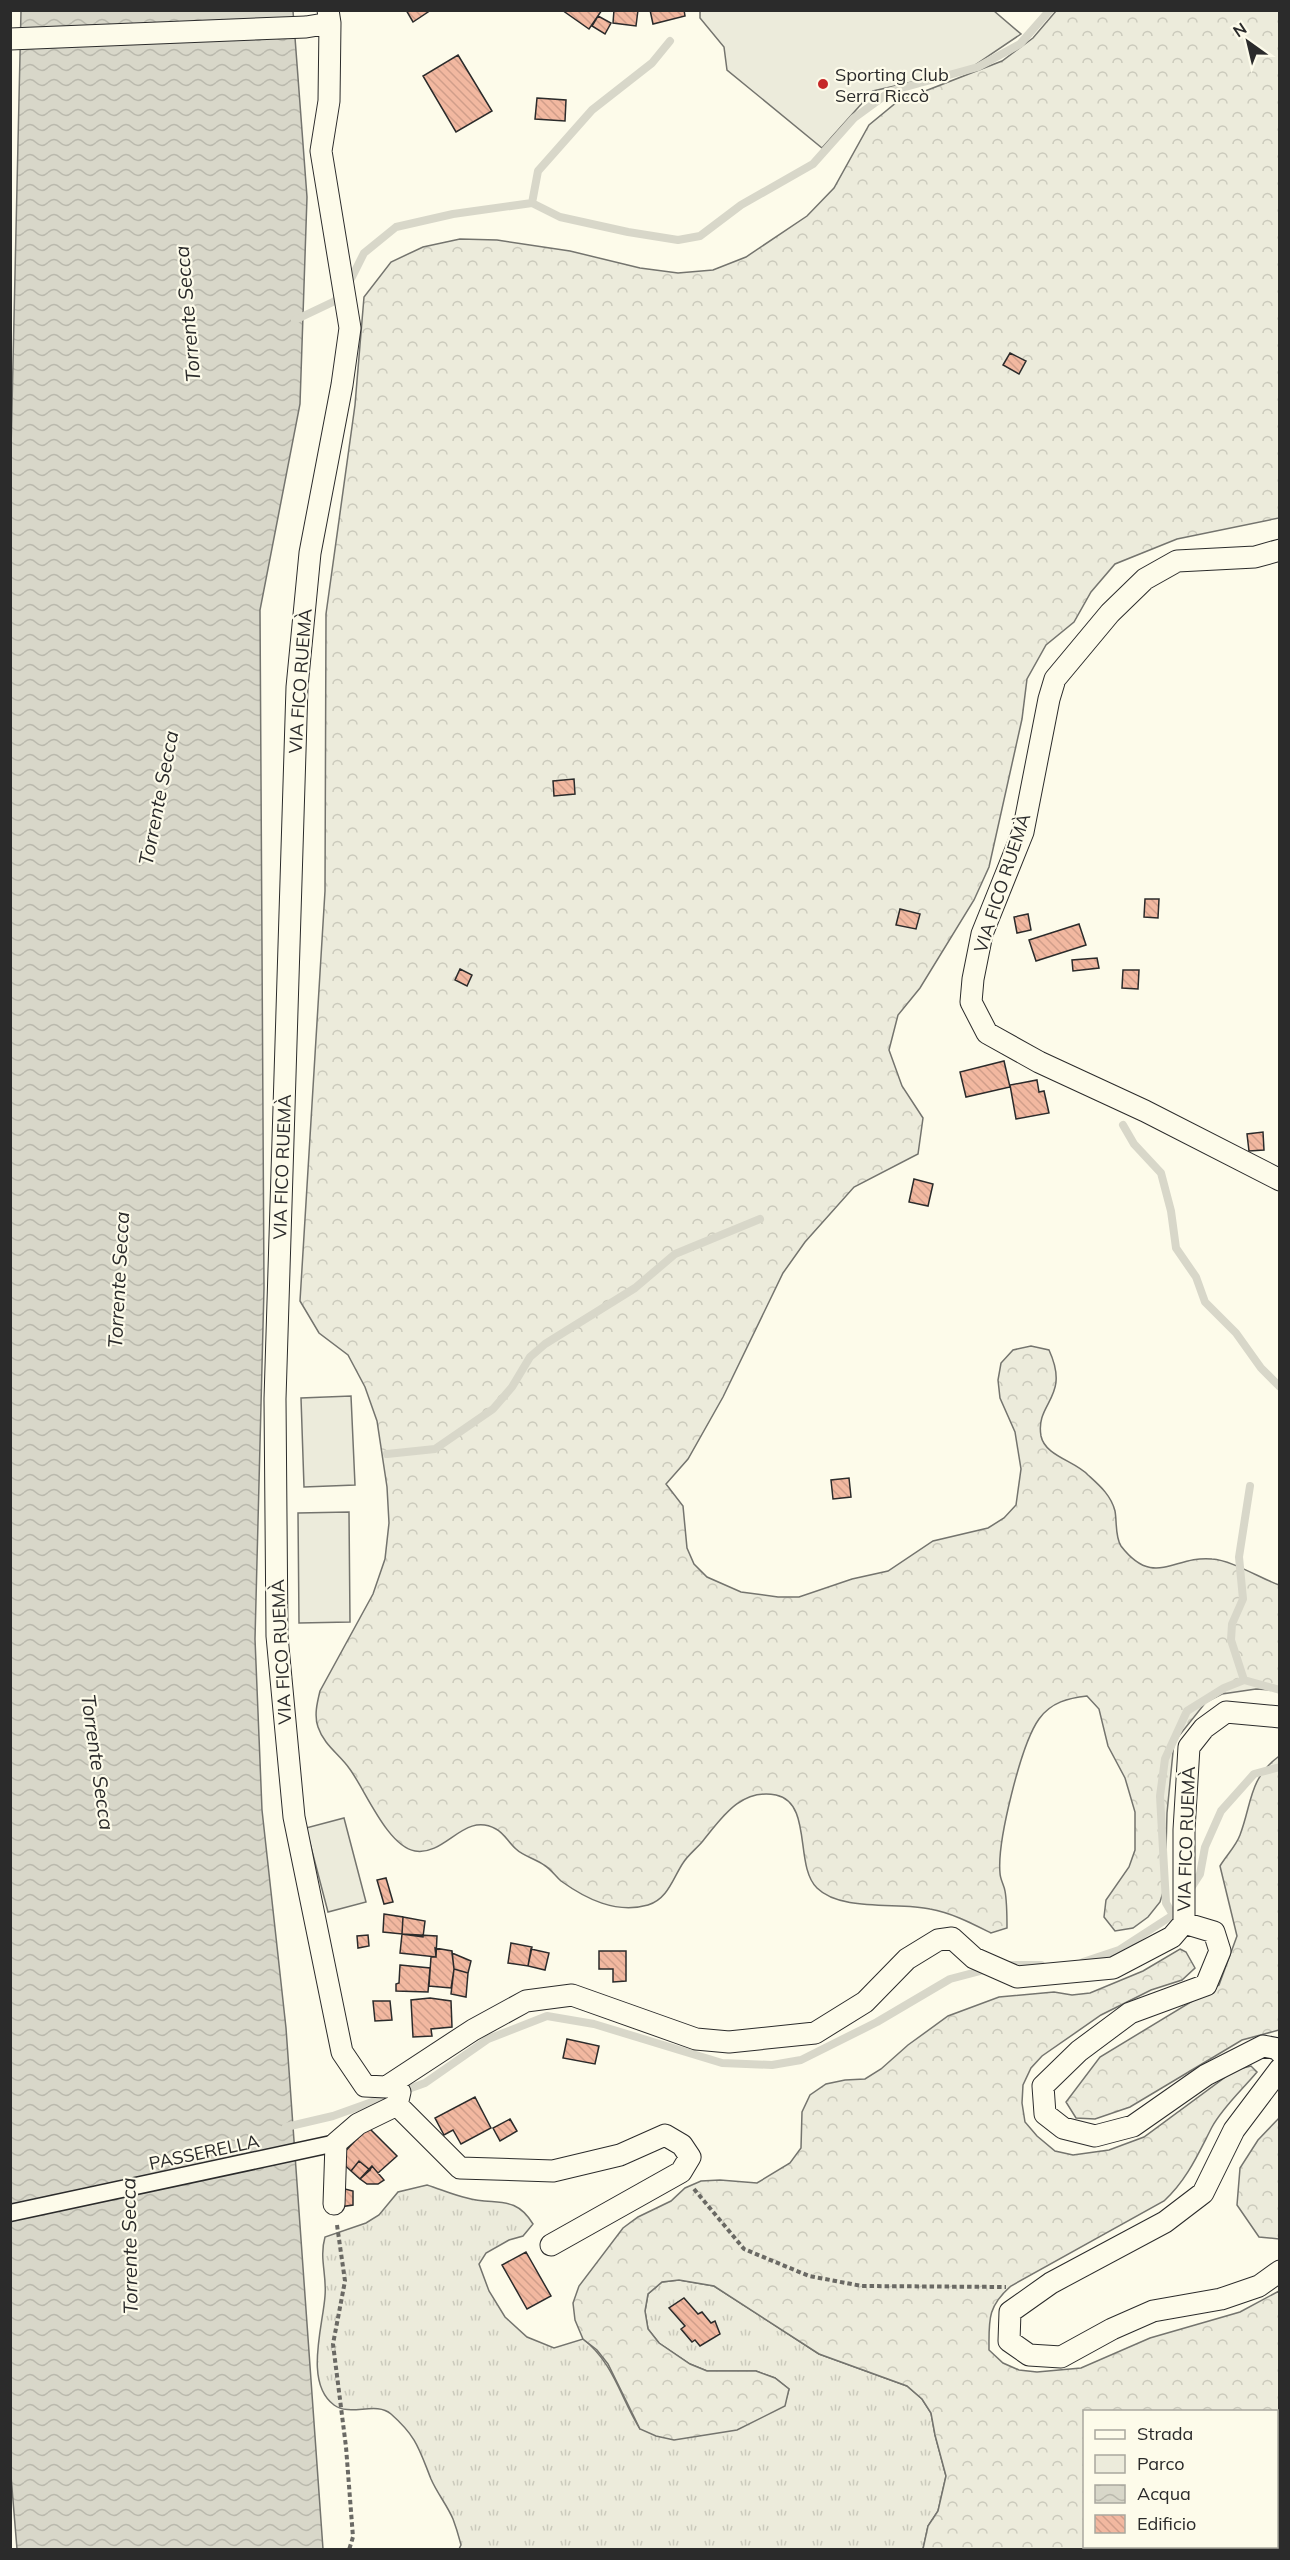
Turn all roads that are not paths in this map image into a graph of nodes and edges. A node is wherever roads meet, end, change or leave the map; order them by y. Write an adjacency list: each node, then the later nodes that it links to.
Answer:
1 (329, 17): 2 (street); 9 (street, VIA FICO RUEMÀ)
2 (13, 39)
3 (1280, 550): 4 (street, VIA FICO RUEMÀ)
4 (1280, 1180)
5 (1280, 1717): 6 (street, VIA FICO RUEMÀ)
6 (1184, 1923): 7 (street); 9 (street, VIA FICO RUEMÀ)
7 (1280, 2052)
8 (1280, 2069): 15 (street)
9 (405, 2074): 10 (street)
10 (397, 2105): 11 (street); 14 (street)
11 (336, 2143): 12 (street); 13 (street, PASSERELLA)
12 (334, 2204)
13 (10, 2214)
14 (550, 2245)
15 (1280, 2271)

